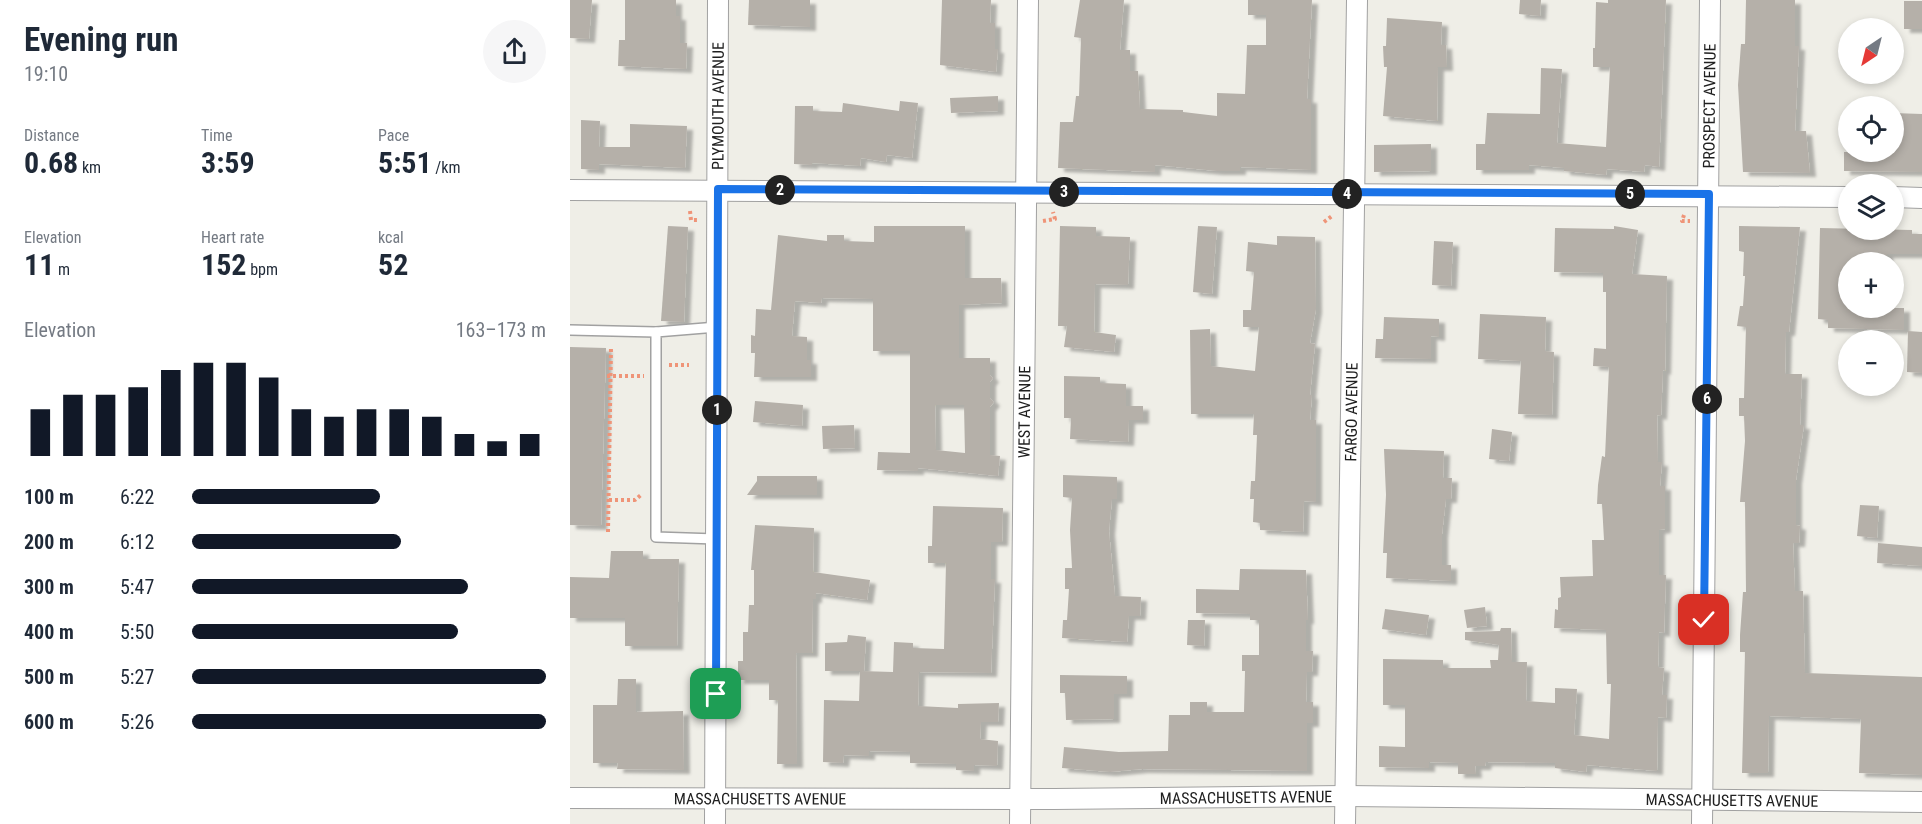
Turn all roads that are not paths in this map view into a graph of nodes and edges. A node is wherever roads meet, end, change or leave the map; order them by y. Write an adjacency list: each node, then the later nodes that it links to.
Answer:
1 (718, 0): 5 (street, PLYMOUTH AVENUE)
2 (1028, 0): 7 (street, WEST AVENUE)
3 (1357, 0): 8 (street, FARGO AVENUE)
4 (1710, 0): 9 (street, PROSPECT AVENUE)
5 (718, 189): 6 (street); 7 (street); 13 (street, PLYMOUTH AVENUE)
6 (570, 190)
7 (1027, 191): 8 (street); 20 (street, WEST AVENUE)
8 (1356, 194): 9 (street); 17 (street, FARGO AVENUE)
9 (1709, 194): 10 (street); 21 (street, PROSPECT AVENUE)
10 (1838, 197)
11 (1904, 197): 12 (street)
12 (1922, 198)
13 (717, 327): 15 (lane); 16 (street, PLYMOUTH AVENUE)
14 (570, 330): 15 (lane)
15 (656, 332): 16 (lane)
16 (716, 539): 19 (street, PLYMOUTH AVENUE)
17 (1346, 796): 20 (street, MASSACHUSETTS AVENUE); 21 (street, MASSACHUSETTS AVENUE); 25 (street, FARGO AVENUE)
18 (570, 798): 19 (street, MASSACHUSETTS AVENUE)
19 (715, 798): 20 (street, MASSACHUSETTS AVENUE); 23 (street, PLYMOUTH AVENUE)
20 (1020, 799): 24 (street, WEST AVENUE)
21 (1702, 802): 22 (street, MASSACHUSETTS AVENUE); 26 (street, PROSPECT AVENUE)
22 (1922, 802)
23 (715, 824)
24 (1020, 824)
25 (1345, 824)
26 (1702, 824)

